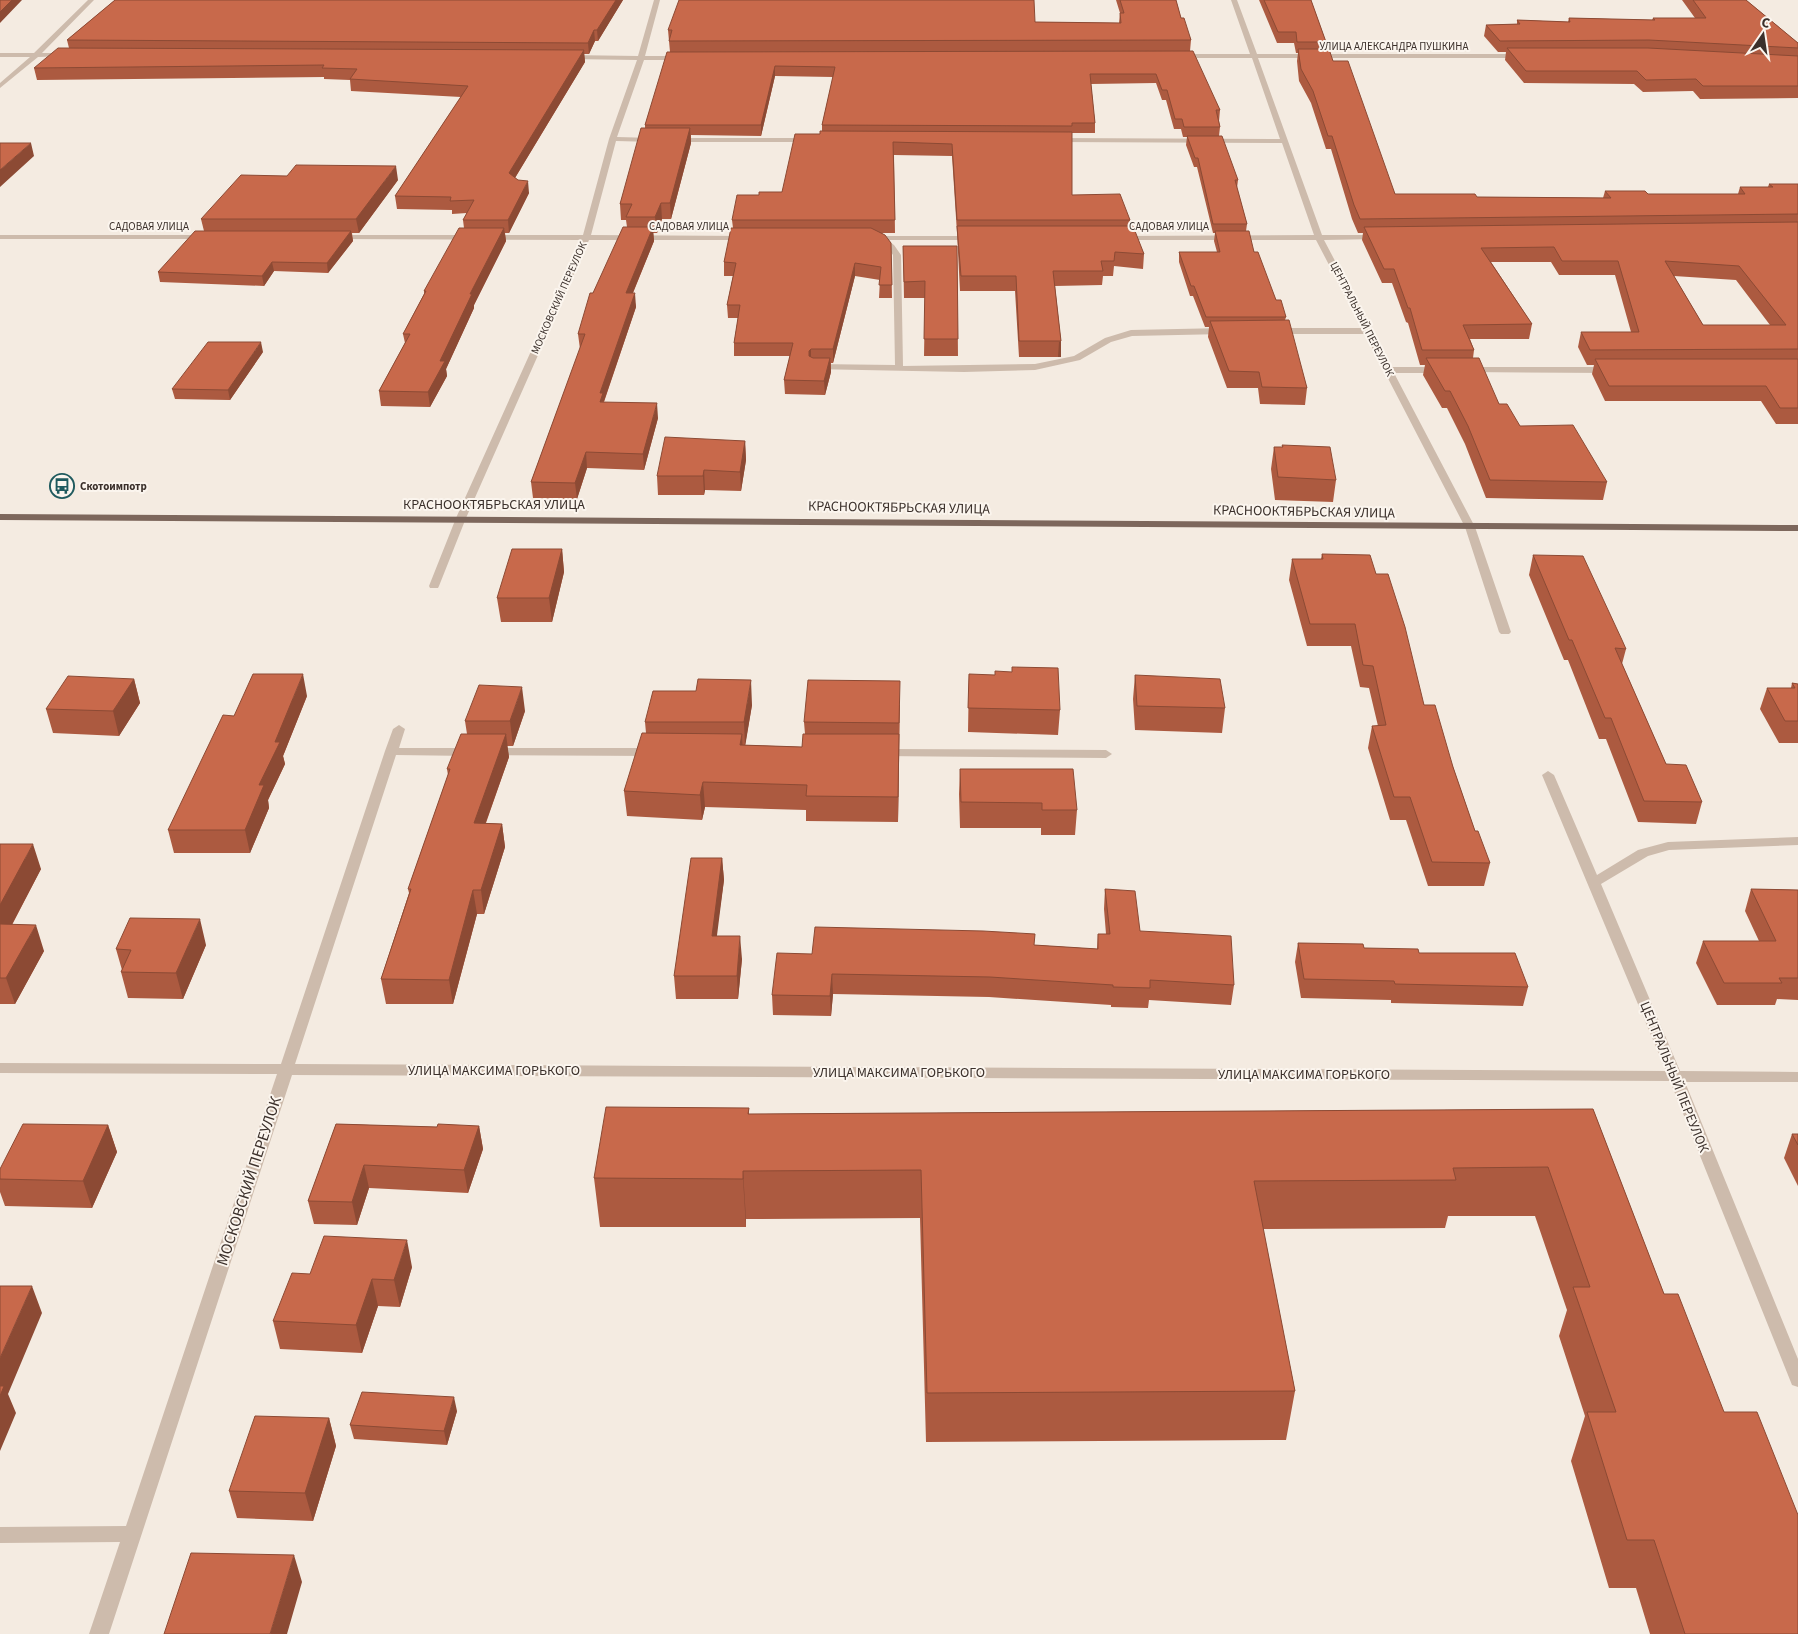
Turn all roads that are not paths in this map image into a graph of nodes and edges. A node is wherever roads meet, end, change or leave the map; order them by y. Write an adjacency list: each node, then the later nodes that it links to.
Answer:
1 (91, 0): 5 (street)
2 (657, 0): 11 (street, МОСКОВСКИЙ ПЕРЕУЛОК)
3 (1234, 0): 8 (street, ЦЕНТРАЛЬНЫЙ ПЕРЕУЛОК)
4 (0, 55): 5 (street)
5 (36, 55): 6 (street); 13 (street)
6 (75, 56)
7 (1174, 56): 8 (street, УЛИЦА АЛЕКСАНДРА ПУШКИНА)
8 (1253, 56): 9 (street, УЛИЦА АЛЕКСАНДРА ПУШКИНА); 17 (street, ЦЕНТРАЛЬНЫЙ ПЕРЕУЛОК)
9 (1528, 56)
10 (561, 57): 11 (street)
11 (641, 58): 12 (street); 14 (street, МОСКОВСКИЙ ПЕРЕУЛОК)
12 (690, 58)
13 (0, 86)
14 (613, 140): 15 (street); 23 (street, МОСКОВСКИЙ ПЕРЕУЛОК)
15 (820, 140)
16 (1047, 140): 17 (street)
17 (1284, 141): 21 (street, ЦЕНТРАЛЬНЫЙ ПЕРЕУЛОК)
18 (0, 237): 19 (street, САДОВАЯ УЛИЦА)
19 (218, 237)
20 (328, 237): 23 (street, САДОВАЯ УЛИЦА)
21 (1319, 237): 22 (street, САДОВАЯ УЛИЦА); 28 (street, САДОВАЯ УЛИЦА); 31 (street, ЦЕНТРАЛЬНЫЙ ПЕРЕУЛОК)
22 (1389, 237)
23 (586, 238): 24 (street, САДОВАЯ УЛИЦА); 37 (street, МОСКОВСКИЙ ПЕРЕУЛОК)
24 (753, 238)
25 (862, 238): 26 (street)
26 (872, 238): 27 (street); 33 (street)
27 (981, 238)
28 (1110, 238)
29 (1232, 331): 33 (street)
30 (1270, 331): 31 (street)
31 (1367, 331): 34 (street, ЦЕНТРАЛЬНЫЙ ПЕРЕУЛОК)
32 (814, 367): 33 (street)
33 (900, 368)
34 (1388, 370): 35 (street); 38 (street, ЦЕНТРАЛЬНЫЙ ПЕРЕУЛОК)
35 (1622, 370)
36 (0, 517): 37 (main road, КРАСНООКТЯБРЬСКАЯ УЛИЦА)
37 (461, 518): 38 (main road, КРАСНООКТЯБРЬСКАЯ УЛИЦА); 40 (street, МОСКОВСКИЙ ПЕРЕУЛОК)
38 (1470, 527): 39 (main road, КРАСНООКТЯБРЬСКАЯ УЛИЦА); 41 (street, ЦЕНТРАЛЬНЫЙ ПЕРЕУЛОК)
39 (1798, 528)
40 (434, 586)
41 (1505, 632)
42 (399, 729): 43 (street, МОСКОВСКИЙ ПЕРЕУЛОК)
43 (392, 752): 44 (street); 51 (street, МОСКОВСКИЙ ПЕРЕУЛОК)
44 (663, 752)
45 (868, 753): 46 (street)
46 (1106, 754)
47 (1548, 775): 49 (street, ЦЕНТРАЛЬНЫЙ ПЕРЕУЛОК)
48 (1798, 841): 49 (street)
49 (1593, 883): 52 (street, ЦЕНТРАЛЬНЫЙ ПЕРЕУЛОК)
50 (0, 1068): 51 (street, УЛИЦА МАКСИМА ГОРЬКОГО)
51 (286, 1070): 52 (street, УЛИЦА МАКСИМА ГОРЬКОГО); 55 (street, МОСКОВСКИЙ ПЕРЕУЛОК)
52 (1675, 1076): 53 (street, УЛИЦА МАКСИМА ГОРЬКОГО); 54 (street, ЦЕНТРАЛЬНЫЙ ПЕРЕУЛОК)
53 (1798, 1077)
54 (1798, 1380)
55 (132, 1534): 56 (street); 57 (street, МОСКОВСКИЙ ПЕРЕУЛОК)
56 (0, 1535)
57 (99, 1634)

